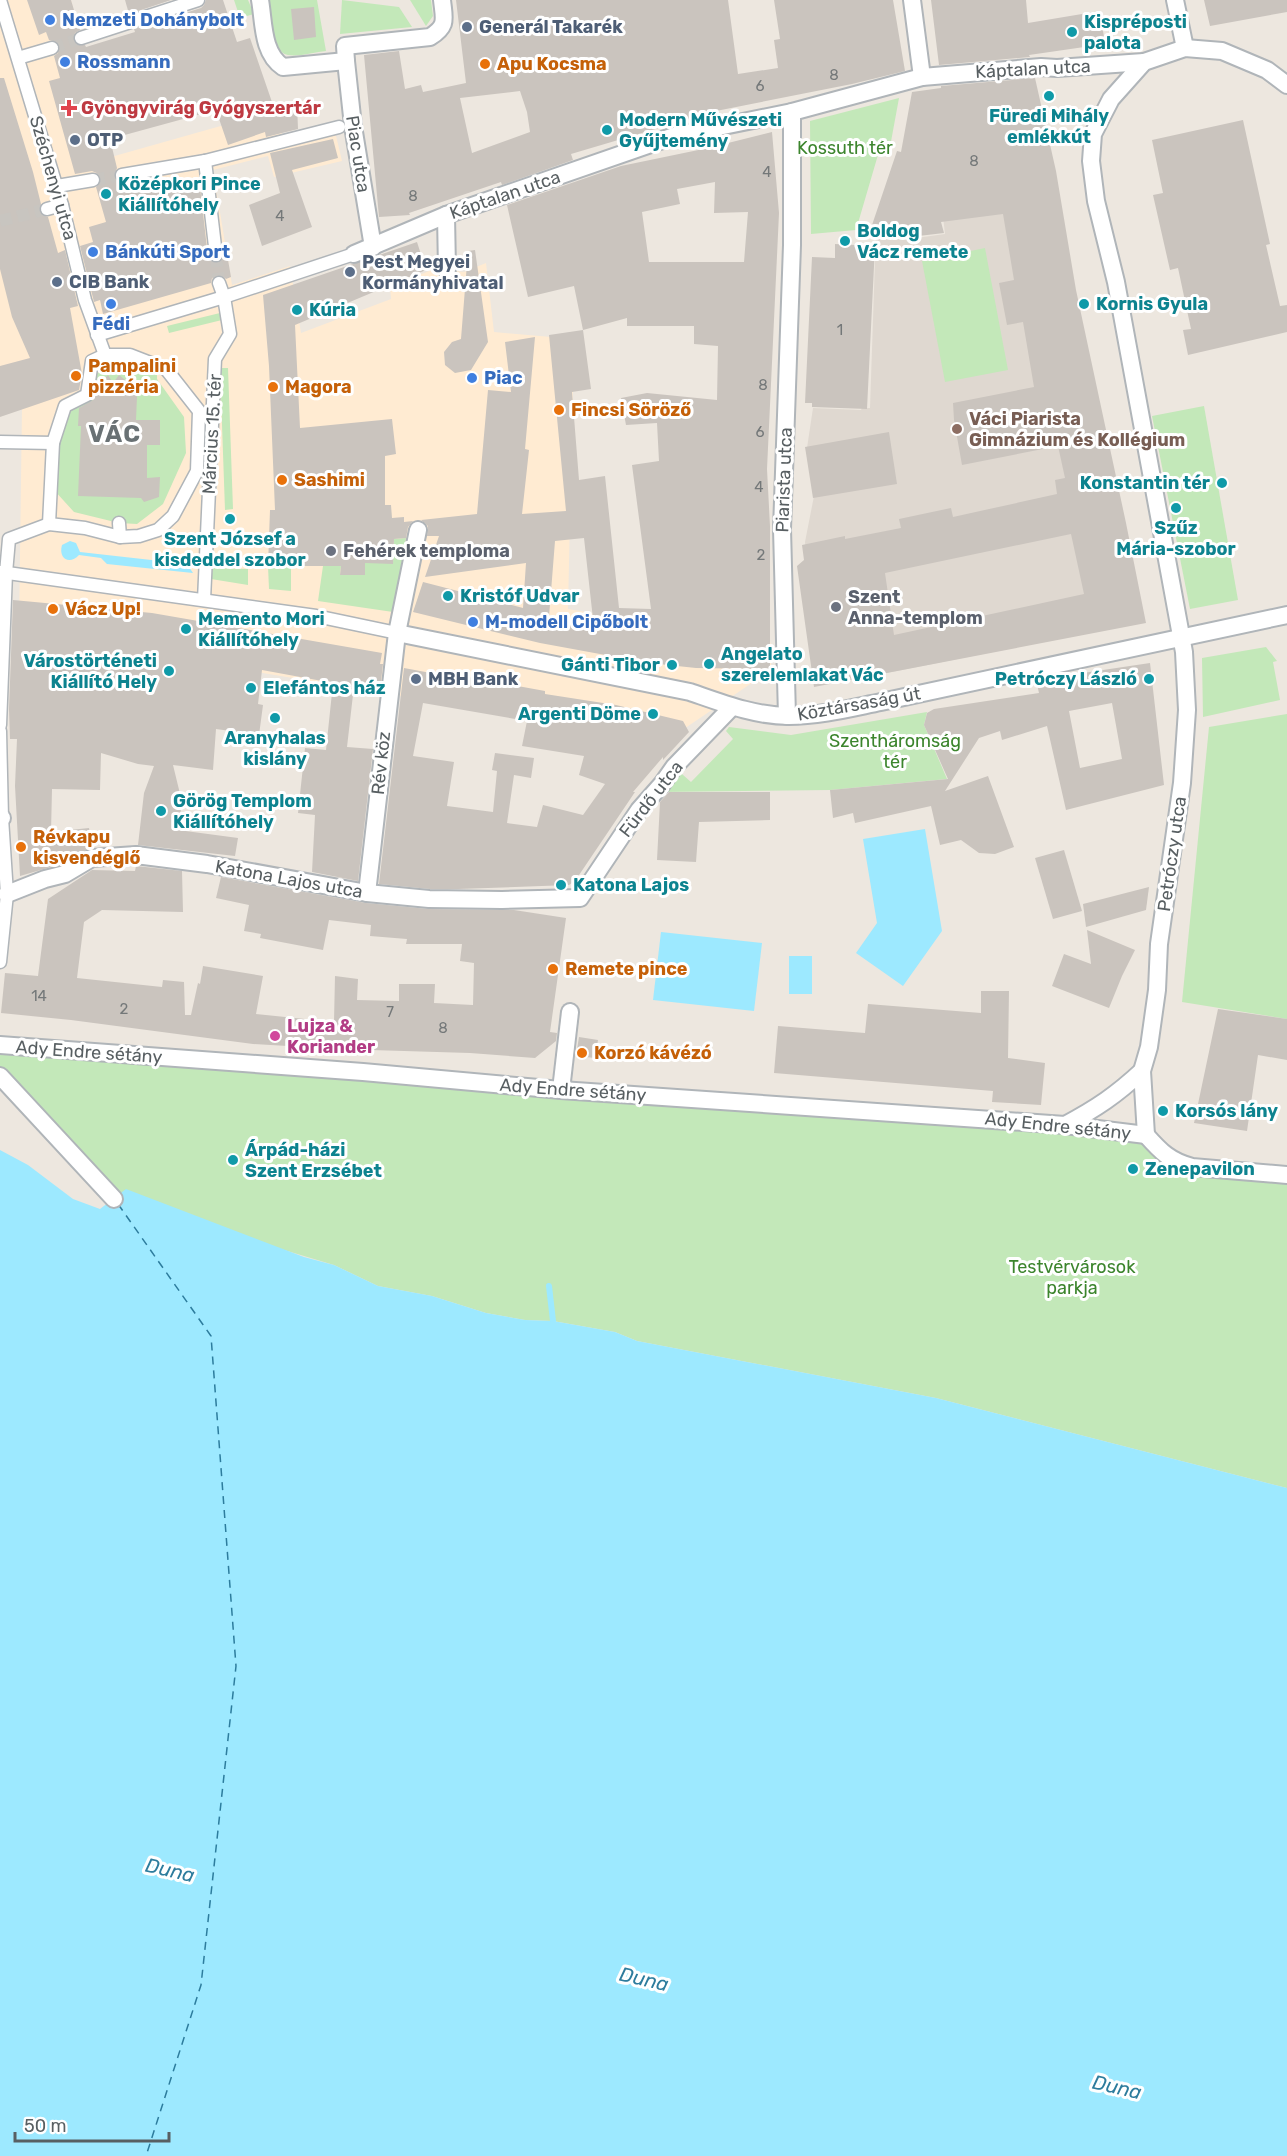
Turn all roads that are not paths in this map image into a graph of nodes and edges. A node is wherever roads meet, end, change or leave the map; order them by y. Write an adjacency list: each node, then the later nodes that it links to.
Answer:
1 (0, 0): 10 (street, Széchenyi utca)
2 (198, 0): 7 (street)
3 (260, 0): 11 (street)
4 (442, 0): 11 (street)
5 (912, 0): 13 (street)
6 (1175, 0): 9 (street)
7 (81, 38)
8 (52, 48): 10 (street)
9 (1185, 48): 12 (street); 14 (street)
10 (18, 58): 20 (street, Széchenyi utca)
11 (346, 61): 24 (street, Piac utca)
12 (1144, 62): 13 (street, Káptalan utca); 43 (street)
13 (922, 77): 15 (street)
14 (1287, 85)
15 (792, 112): 23 (street, Káptalan utca); 45 (street, Piarista utca)
16 (339, 127): 17 (street)
17 (205, 160): 18 (street); 26 (street)
18 (122, 175)
19 (93, 180): 20 (street)
20 (57, 186): 21 (street, Széchenyi utca)
21 (62, 205): 22 (street); 30 (street, Széchenyi utca)
22 (46, 208)
23 (446, 215): 24 (street, Káptalan utca); 27 (street)
24 (373, 247): 25 (street, Káptalan utca)
25 (354, 254): 29 (street, Káptalan utca)
26 (216, 255)
27 (447, 270)
28 (219, 283): 29 (street, Március 15. tér)
29 (224, 297): 30 (street); 40 (street, Március 15. tér)
30 (98, 335): 31 (street, Széchenyi utca)
31 (105, 355): 33 (street); 37 (street)
32 (0, 442): 33 (street)
33 (52, 443): 35 (street)
34 (119, 523): 37 (street)
35 (50, 524): 37 (street); 38 (street)
36 (418, 530): 42 (street, Rév köz)
37 (120, 537)
38 (4, 538): 39 (street)
39 (3, 572): 40 (street); 46 (street)
40 (204, 600): 42 (street)
41 (1287, 615): 43 (street, Köztársaság út)
42 (397, 633): 44 (street, Köztársaság út); 49 (street, Rév köz)
43 (1181, 637): 45 (street, Köztársaság út); 55 (street, Petróczy utca)
44 (732, 707): 45 (street, Köztársaság út); 51 (street, Fürdő utca)
45 (788, 716)
46 (0, 725)
47 (0, 731): 48 (street)
48 (1, 818): 50 (street)
49 (367, 893): 50 (street, Katona Lajos utca); 51 (street, Katona Lajos utca)
50 (7, 894): 52 (street)
51 (580, 898)
52 (0, 962)
53 (570, 1012): 57 (street)
54 (0, 1045): 57 (street, Ady Endre sétány)
55 (1142, 1071): 58 (street); 59 (street, Petróczy utca)
56 (0, 1076): 61 (street)
57 (561, 1090): 58 (street, Ady Endre sétány)
58 (1065, 1125): 59 (street, Ady Endre sétány)
59 (1146, 1135): 60 (street)
60 (1287, 1175)
61 (114, 1199)

